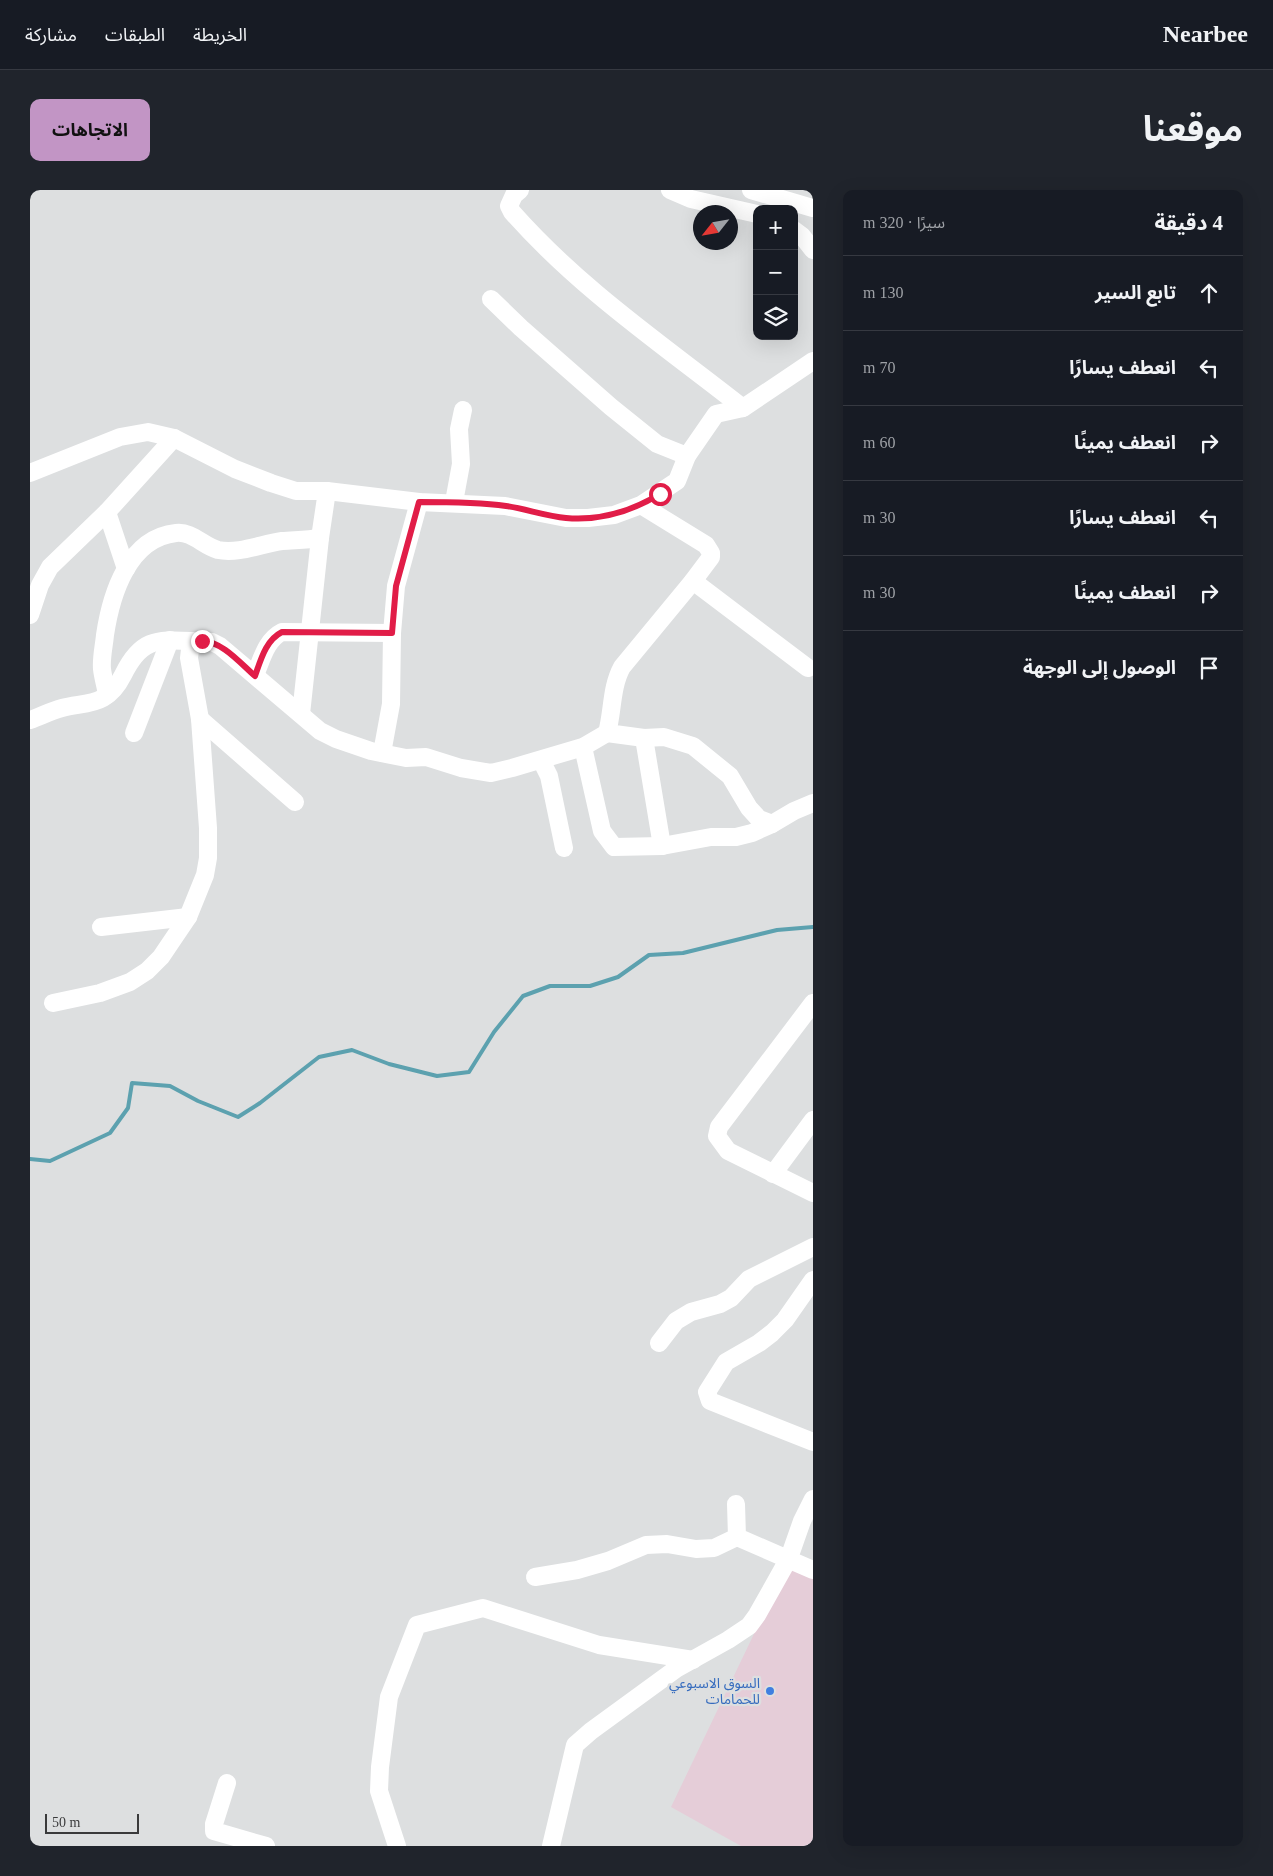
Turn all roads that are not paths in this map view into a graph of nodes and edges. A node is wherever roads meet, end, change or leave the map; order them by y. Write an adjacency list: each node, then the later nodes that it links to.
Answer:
1 (520, 190): 14 (street)
2 (670, 190): 5 (street)
3 (706, 190): 6 (street)
4 (751, 190): 7 (street)
5 (721, 205)
6 (725, 205)
7 (813, 208)
8 (738, 209): 9 (street)
9 (753, 213)
10 (798, 233): 11 (street)
11 (813, 250)
12 (491, 299): 17 (street)
13 (813, 361): 14 (street)
14 (743, 408): 17 (street)
15 (463, 410): 21 (street)
16 (174, 438): 18 (street); 19 (street); 23 (street)
17 (687, 456): 22 (street)
18 (30, 473)
19 (327, 492): 20 (street); 24 (street)
20 (419, 502): 21 (street); 29 (street)
21 (454, 502): 22 (street)
22 (641, 506): 26 (street)
23 (107, 512): 25 (street); 27 (street)
24 (320, 538): 25 (street); 28 (street)
25 (126, 569): 34 (street)
26 (693, 582): 32 (street); 39 (street)
27 (30, 615)
28 (310, 632): 29 (street); 33 (street); 35 (street)
29 (392, 633): 42 (street)
30 (170, 640): 31 (street); 34 (street); 38 (street)
31 (191, 641): 33 (street); 36 (street)
32 (808, 668)
33 (255, 676): 35 (street)
34 (107, 696): 37 (street)
35 (301, 714): 42 (street)
36 (200, 719): 44 (street); 49 (street)
37 (30, 720)
38 (134, 733)
39 (607, 733): 40 (street); 41 (street)
40 (644, 738): 46 (street); 47 (street)
41 (583, 747): 43 (street); 47 (street)
42 (382, 753): 43 (street)
43 (542, 760): 48 (street)
44 (295, 802)
45 (813, 803): 46 (street)
46 (772, 824): 47 (street)
47 (662, 846)
48 (564, 848)
49 (188, 917): 50 (street); 51 (street)
50 (102, 927)
51 (53, 1003)
52 (813, 1003): 54 (street)
53 (813, 1120): 54 (street)
54 (773, 1174): 55 (street)
55 (813, 1193)
56 (813, 1247): 58 (street)
57 (813, 1280): 59 (street)
58 (659, 1342)
59 (813, 1442)
60 (813, 1499): 63 (street)
61 (736, 1504): 62 (street)
62 (737, 1537): 63 (street); 65 (street)
63 (789, 1558): 64 (street); 66 (street)
64 (813, 1570)
65 (535, 1577)
66 (693, 1660): 69 (street); 70 (street)
67 (227, 1783): 68 (street)
68 (266, 1846)
69 (397, 1846)
70 (552, 1846)

